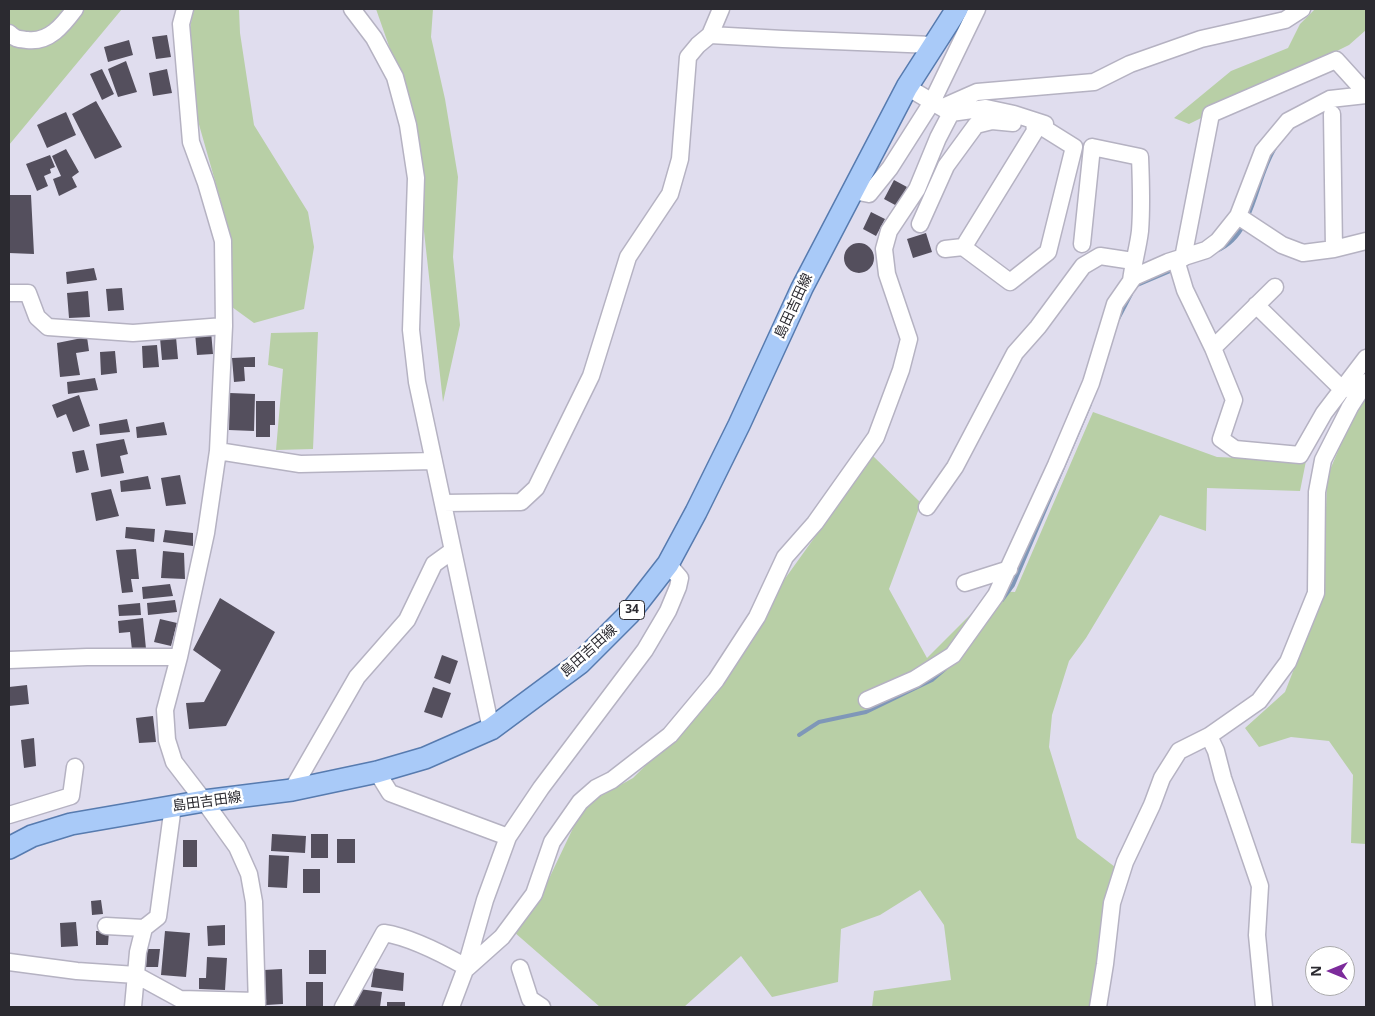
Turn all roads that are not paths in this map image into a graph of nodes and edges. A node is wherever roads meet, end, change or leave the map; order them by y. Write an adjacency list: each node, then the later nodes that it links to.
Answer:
1 (75, 9): 8 (street)
2 (185, 9): 31 (street)
3 (352, 9): 37 (street)
4 (721, 9): 9 (street)
5 (957, 9): 10 (main road, 島田吉田線 / 34)
6 (977, 9): 13 (street)
7 (1302, 9): 13 (street)
8 (9, 33)
9 (710, 35): 10 (street); 38 (street)
10 (933, 45): 11 (main road, 島田吉田線 / 34)
11 (910, 88): 13 (street); 17 (main road, 島田吉田線 / 34)
12 (1366, 94): 18 (street); 26 (street)
13 (938, 105): 15 (street); 17 (street); 60 (street)
14 (1332, 114): 24 (street)
15 (1035, 122): 16 (street); 19 (street); 22 (street); 22 (street)
16 (1092, 147): 21 (street); 25 (street)
17 (853, 191): 41 (main road, 島田吉田線 / 34)
18 (1238, 216): 24 (street); 26 (street)
19 (920, 224)
20 (1366, 241): 24 (street)
21 (1082, 244)
22 (963, 247): 23 (street)
23 (945, 249)
24 (1334, 249)
25 (1133, 261): 27 (street); 39 (street)
26 (1179, 264): 27 (street); 32 (street)
27 (1131, 281): 42 (street)
28 (1276, 287): 30 (street)
29 (9, 293): 31 (street)
30 (1256, 306): 32 (street); 35 (street)
31 (224, 326): 36 (street)
32 (1213, 348): 35 (street)
33 (1366, 358): 35 (street)
34 (1366, 382): 48 (street)
35 (1342, 390)
36 (218, 451): 37 (street); 44 (street)
37 (434, 461): 38 (street)
38 (443, 503): 40 (street)
39 (927, 507)
40 (452, 551): 47 (street); 51 (street)
41 (668, 564): 47 (main road, 島田吉田線 / 34); 55 (street)
42 (1009, 569): 43 (street); 46 (street)
43 (965, 583)
44 (179, 657): 45 (street); 52 (street)
45 (9, 660)
46 (867, 700)
47 (492, 728): 50 (main road, 島田吉田線 / 34)
48 (1209, 736): 69 (street); 70 (street)
49 (75, 767): 54 (street)
50 (377, 772): 51 (main road, 島田吉田線 / 34); 55 (street)
51 (292, 790): 52 (main road, 島田吉田線 / 34)
52 (204, 801): 53 (main road, 島田吉田線 / 34); 64 (street)
53 (173, 806): 56 (main road, 島田吉田線 / 34); 58 (street)
54 (9, 815)
55 (508, 837): 60 (street)
56 (9, 848)
57 (106, 926): 58 (street)
58 (144, 928): 62 (street)
59 (9, 962): 62 (street)
60 (466, 968): 66 (street); 67 (street)
61 (520, 968): 68 (street)
62 (136, 975): 63 (street); 65 (street)
63 (179, 1003): 64 (street)
64 (257, 1004)
65 (133, 1007)
66 (343, 1007)
67 (450, 1007)
68 (542, 1007)
69 (1098, 1007)
70 (1264, 1007)

